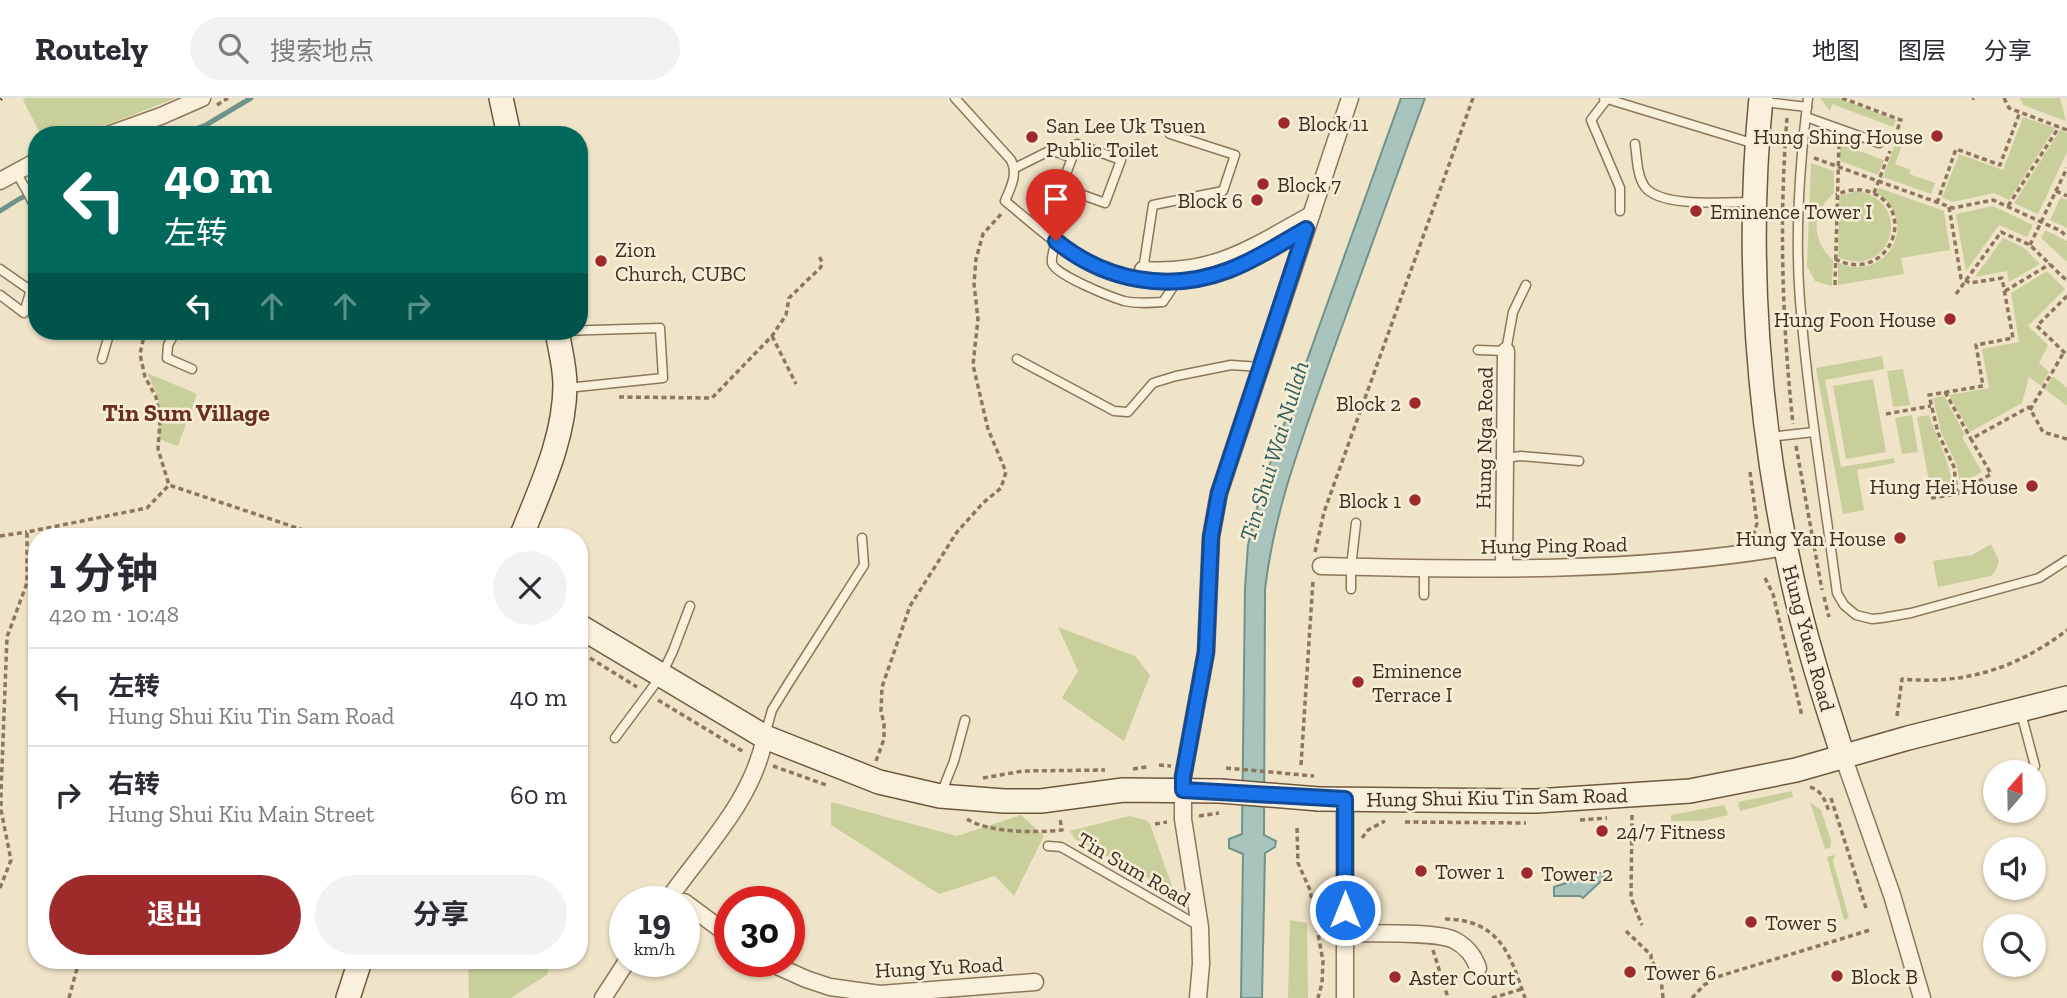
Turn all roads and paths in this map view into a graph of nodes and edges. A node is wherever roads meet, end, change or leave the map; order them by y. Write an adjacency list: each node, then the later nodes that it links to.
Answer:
1 (202, 98): 11 (street)
2 (501, 98): 12 (street)
3 (955, 98): 24 (lane)
4 (1350, 98): 38 (street)
5 (1473, 98): 97 (path)
6 (2004, 98): 10 (path)
7 (1606, 99): 18 (lane); 37 (lane)
8 (1761, 100): 9 (lane); 18 (street, Hung Yuen Road)
9 (1807, 107): 16 (lane); 20 (lane)
10 (2020, 112): 13 (path); 34 (path)
11 (133, 126)
12 (507, 126)
13 (2059, 127): 14 (path); 35 (path)
14 (2067, 130)
15 (1170, 134): 47 (lane)
16 (1879, 143)
17 (1635, 144): 33 (lane)
18 (1758, 145): 33 (street, Hung Yuen Road)
19 (1850, 146): 22 (path)
20 (1802, 153): 22 (path); 79 (lane)
21 (1072, 158): 21 (lane); 24 (lane)
22 (1837, 166): 30 (path); 34 (path)
23 (28, 168): 26 (street)
24 (1015, 168): 32 (lane)
25 (2067, 168): 28 (path)
26 (18, 175): 27 (street); 29 (lane, bridge)
27 (0, 181)
28 (2056, 191): 31 (path); 39 (path)
29 (28, 193)
30 (1836, 195): 44 (path); 44 (path)
31 (2067, 197)
32 (1005, 201): 41 (lane); 117 (path)
33 (1756, 202): 80 (street, Hung Yuen Road)
34 (1937, 203): 36 (path)
35 (2008, 206): 36 (path); 39 (path)
36 (1949, 207): 49 (path)
37 (1620, 211)
38 (1308, 222): 47 (street); 48 (lane); 70 (street)
39 (2041, 222): 40 (path); 42 (path)
40 (2067, 237)
41 (1056, 241): 48 (lane); 48 (lane)
42 (2030, 245): 45 (path); 49 (path)
43 (819, 256): 60 (path)
44 (1835, 259): 52 (path)
45 (2050, 264): 50 (path); 54 (path)
46 (0, 269): 53 (lane)
47 (1143, 270)
48 (1177, 281)
49 (1966, 281): 54 (path); 55 (path)
50 (2067, 281)
51 (1526, 285): 66 (lane)
52 (1835, 285)
53 (28, 289)
54 (2005, 291): 74 (path)
55 (1956, 294)
56 (0, 295): 58 (lane)
57 (2067, 296): 67 (path)
58 (28, 298)
59 (588, 330): 73 (lane)
60 (772, 336): 72 (path); 75 (path)
61 (107, 340): 68 (lane)
62 (143, 340): 85 (path)
63 (171, 340): 71 (lane)
64 (558, 340): 73 (street)
65 (1478, 350): 66 (lane)
66 (1506, 351): 83 (street, Hung Nga Road)
67 (2065, 354): 77 (path)
68 (102, 359)
69 (1017, 359): 70 (lane)
70 (1261, 367): 124 (street)
71 (192, 369)
72 (796, 384)
73 (565, 388): 91 (street)
74 (1944, 392): 76 (path); 81 (path)
75 (618, 397)
76 (1931, 406): 78 (path); 86 (path)
77 (2030, 410): 81 (path); 82 (path)
78 (1886, 414)
79 (1814, 432): 80 (lane); 96 (lane)
80 (1768, 438): 95 (street, Hung Yuen Road)
81 (1971, 439): 86 (path)
82 (2067, 439)
83 (1505, 458): 84 (lane); 100 (street, Hung Nga Road)
84 (1579, 461)
85 (169, 485): 89 (path); 90 (path)
86 (1957, 494): 87 (path)
87 (1931, 498)
88 (1356, 523): 98 (lane)
89 (47, 528)
90 (297, 528)
91 (524, 528)
92 (27, 532): 93 (path); 136 (path)
93 (0, 536)
94 (862, 538): 113 (lane)
95 (1786, 547): 100 (street, Hung Ping Road); 115 (street, Hung Yuen Road)
96 (2067, 560)
97 (1316, 563): 98 (street, Hung Ping Road); 118 (path)
98 (1351, 567): 99 (street, Hung Ping Road); 102 (lane)
99 (1424, 567): 100 (street, Hung Ping Road); 103 (lane)
100 (1504, 567)
101 (1765, 578): 110 (path)
102 (1351, 589)
103 (1424, 595)
104 (690, 606): 107 (lane)
105 (2067, 630): 111 (path)
106 (588, 635): 107 (street, Hung Shui Kiu Tin Sam Road)
107 (661, 676): 113 (street, Hung Shui Kiu Tin Sam Road); 114 (lane)
108 (2067, 698): 109 (street, Hung Shui Kiu Tin Sam Road)
109 (2020, 710): 115 (street, Hung Shui Kiu Tin Sam Road); 116 (lane)
110 (1802, 716)
111 (1897, 716)
112 (965, 720): 122 (lane)
113 (765, 737): 122 (street, Hung Shui Kiu Tin Sam Road); 135 (street)
114 (615, 738)
115 (1843, 756): 125 (street, Hung Shui Kiu Tin Sam Road); 163 (street, Hung Yuen Road)
116 (2033, 760)
117 (874, 761)
118 (1301, 765)
119 (1226, 768): 121 (path, bridge)
120 (1116, 770): 122 (path)
121 (1314, 776)
122 (944, 787): 124 (street, Hung Shui Kiu Tin Sam Road)
123 (1808, 787): 128 (path)
124 (1183, 790): 127 (street, Hung Shui Kiu Tin Sam Road); 140 (street)
125 (1345, 799): 127 (street, Hung Shui Kiu Tin Sam Road, bridge); 143 (street)
126 (1831, 799): 137 (path)
127 (1219, 802): 129 (path)
128 (1829, 812)
129 (1208, 815)
130 (1632, 815): 139 (path)
131 (1385, 821): 134 (path)
132 (1297, 828): 156 (path)
133 (1048, 846): 140 (lane, Tin Sum Road)
134 (1360, 847)
135 (686, 886)
136 (0, 888)
137 (1866, 908)
138 (1437, 919): 151 (path)
139 (1642, 925)
140 (1200, 927): 155 (street)
141 (1870, 930): 162 (path)
142 (1626, 931): 161 (path)
143 (1345, 933): 145 (street); 157 (street)
144 (1433, 948): 158 (path)
145 (1478, 968)
146 (77, 969): 152 (path)
147 (357, 969): 153 (street)
148 (617, 977): 154 (street)
149 (801, 977): 150 (street, Hung Yu Road)
150 (1035, 982)
151 (1522, 989): 159 (path); 160 (path)
152 (69, 998)
153 (348, 998)
154 (603, 998)
155 (1198, 998)
156 (1318, 998)
157 (1345, 998)
158 (1448, 998)
159 (1492, 998)
160 (1525, 998)
161 (1663, 998)
162 (1692, 998)
163 (1922, 998)

